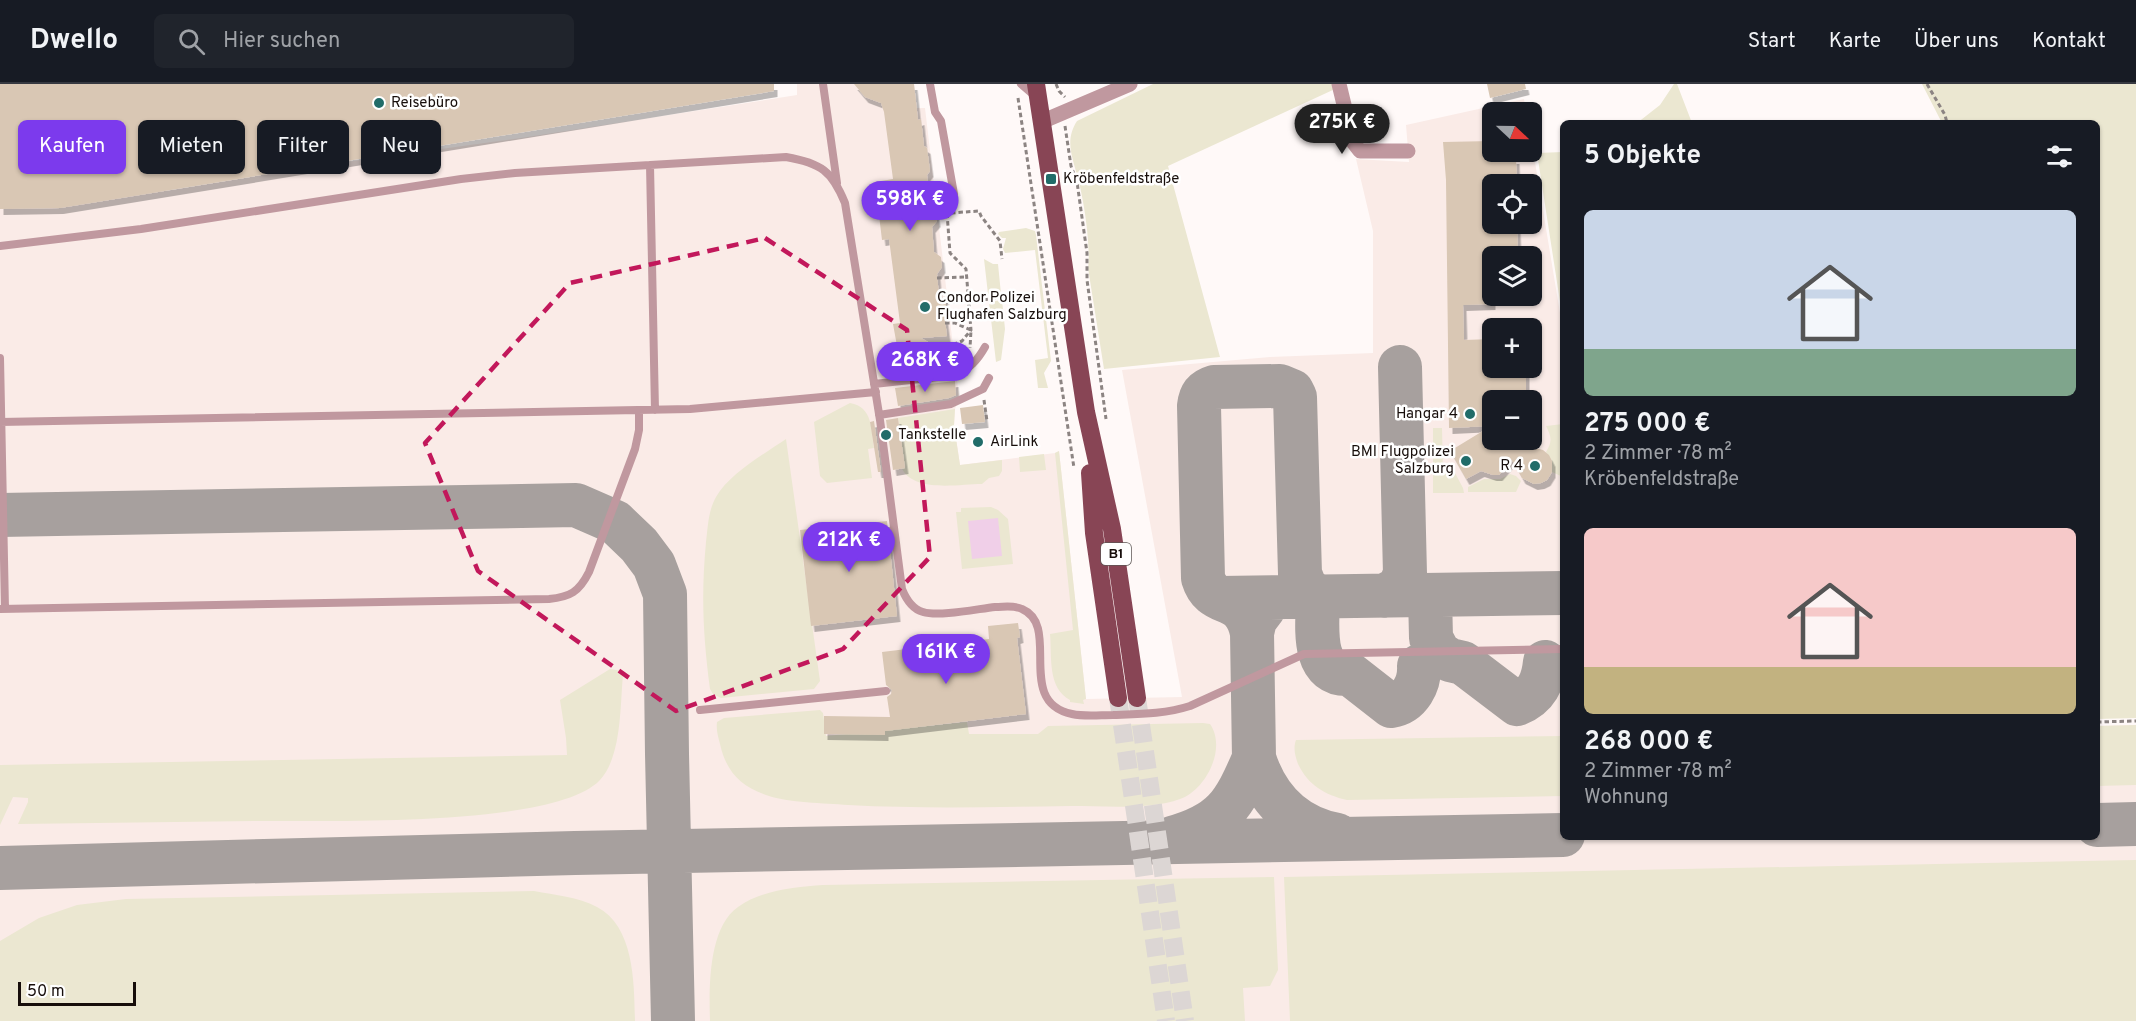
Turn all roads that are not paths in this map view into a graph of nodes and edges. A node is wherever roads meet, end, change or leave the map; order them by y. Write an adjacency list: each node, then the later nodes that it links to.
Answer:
1 (823, 84): 10 (lane)
2 (930, 84): 11 (lane)
3 (1021, 84): 6 (lane)
4 (1130, 84): 7 (street)
5 (1339, 84): 8 (street)
6 (1037, 92): 7 (main road, B1)
7 (1041, 122): 19 (main road, B1)
8 (1408, 151)
9 (650, 165): 10 (lane); 12 (lane); 18 (lane)
10 (837, 183): 16 (lane)
11 (954, 194)
12 (0, 246)
13 (985, 347): 16 (lane)
14 (0, 358): 21 (lane)
15 (989, 378): 20 (lane)
16 (875, 388): 18 (lane); 20 (lane)
17 (639, 410): 18 (lane); 21 (lane); 22 (lane)
18 (655, 410)
19 (1086, 412): 23 (main road, B1); 24 (main road, B1)
20 (879, 415): 25 (lane)
21 (1, 422): 22 (lane)
22 (2, 609)
23 (1127, 631): 24 (lane); 28 (main road, B1)
24 (1109, 634): 27 (main road, B1)
25 (1560, 649)
26 (886, 691): 29 (lane)
27 (1118, 698)
28 (1137, 698)
29 (700, 710)

